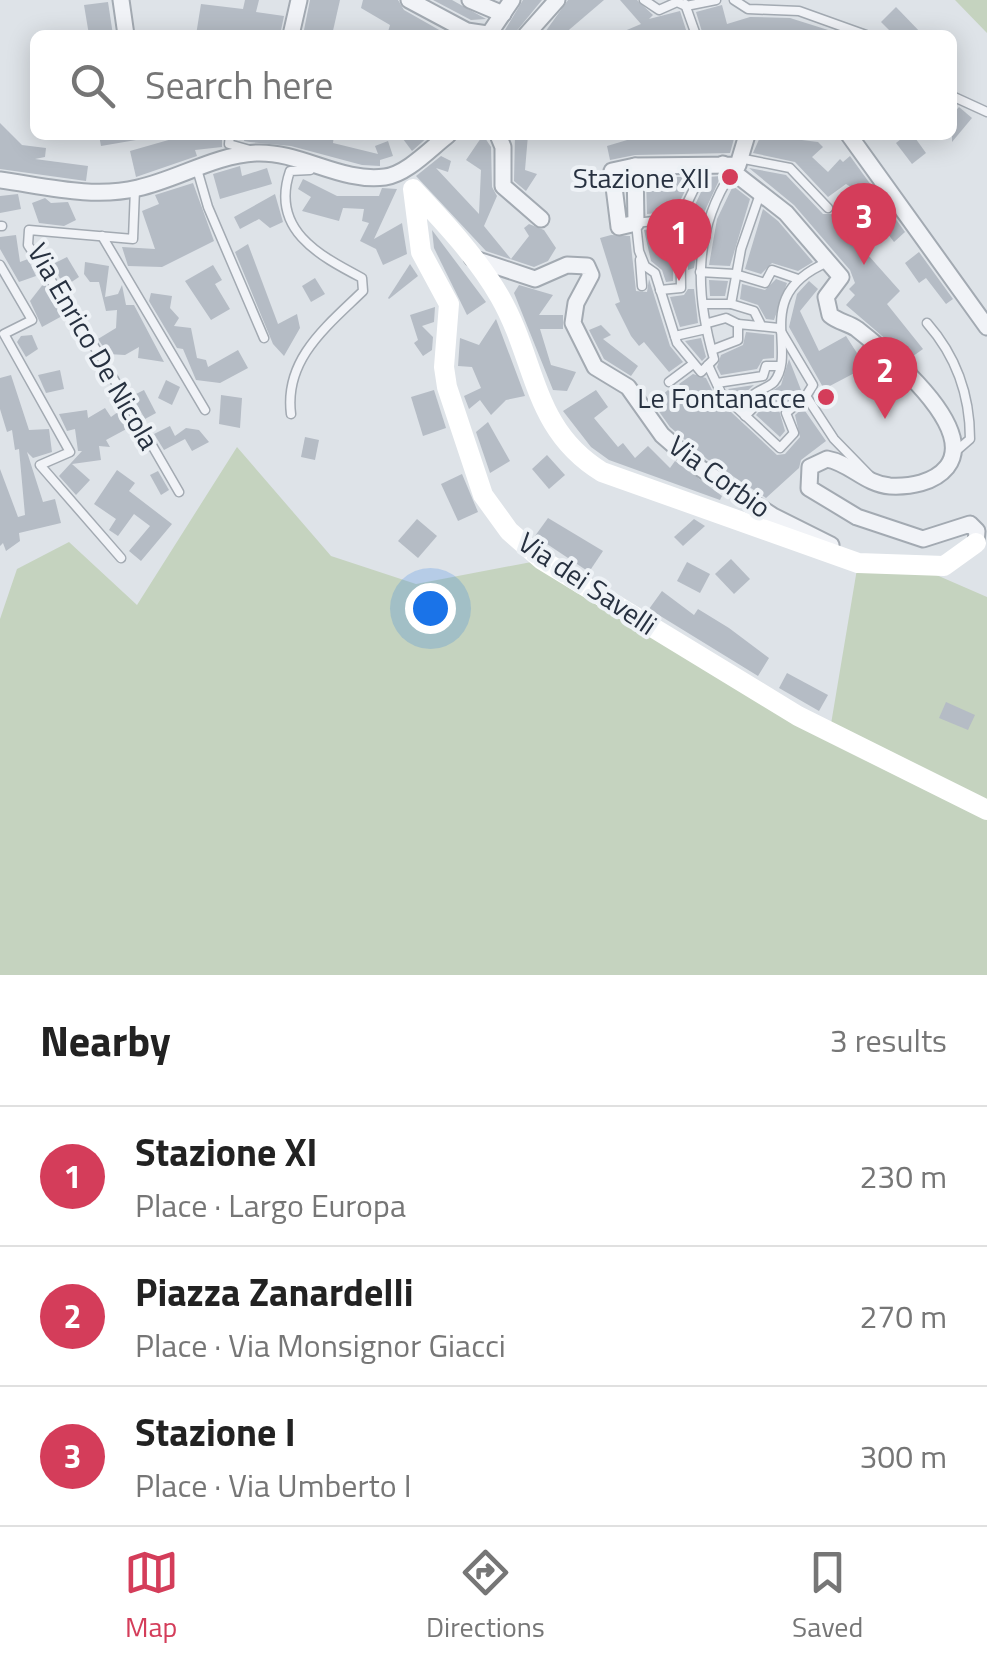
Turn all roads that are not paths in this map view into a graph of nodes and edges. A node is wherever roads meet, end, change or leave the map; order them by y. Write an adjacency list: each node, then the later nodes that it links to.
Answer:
1 (121, 0): 12 (street)
2 (299, 0): 13 (street)
3 (410, 0): 10 (street)
4 (470, 0): 11 (street)
5 (557, 0): 16 (street)
6 (644, 0): 9 (lane)
7 (716, 0): 9 (lane)
8 (734, 0): 18 (lane)
9 (685, 3): 17 (lane)
10 (438, 7): 14 (street)
11 (508, 7): 15 (street)
12 (125, 30)
13 (292, 30)
14 (464, 30)
15 (495, 30)
16 (530, 30)
17 (694, 30)
18 (851, 30)
19 (957, 98): 20 (lane)
20 (987, 112)
21 (229, 140): 26 (lane)
22 (441, 140): 30 (street)
23 (502, 140): 37 (street)
24 (743, 140): 27 (street)
25 (853, 140): 57 (street)
26 (258, 153): 29 (street); 30 (street)
27 (725, 165): 28 (street); 34 (street); 35 (lane); 36 (lane); 38 (lane)
28 (635, 166): 39 (street); 39 (street)
29 (197, 169): 32 (street); 60 (lane)
30 (397, 174): 33 (street); 68 (lane)
31 (0, 180): 32 (street)
32 (135, 189): 41 (lane)
33 (413, 189): 43 (street); 76 (street, Via dei Savelli)
34 (760, 194): 44 (street); 47 (lane)
35 (828, 208)
36 (680, 218): 39 (lane); 50 (lane)
37 (542, 219)
38 (706, 221): 40 (lane); 46 (lane)
39 (636, 223): 42 (lane)
40 (721, 225)
41 (102, 236): 67 (lane); 72 (lane, Via Enrico De Nicola)
42 (639, 251): 49 (lane); 50 (lane)
43 (472, 258): 75 (street); 75 (street, Via Corbio)
44 (828, 262): 48 (lane); 70 (street)
45 (0, 265): 74 (lane)
46 (700, 272): 47 (lane); 51 (lane)
47 (735, 274): 48 (lane); 52 (lane)
48 (798, 279): 58 (lane)
49 (642, 286)
50 (660, 290): 59 (lane)
51 (703, 304): 52 (lane); 56 (lane)
52 (731, 304): 53 (lane)
53 (760, 323): 55 (lane); 58 (lane)
54 (927, 323): 70 (lane)
55 (738, 324): 56 (lane); 61 (lane)
56 (707, 326): 59 (lane); 61 (lane)
57 (987, 327)
58 (779, 328): 63 (lane); 66 (lane)
59 (674, 336): 62 (lane)
60 (264, 338)
61 (709, 362): 62 (lane); 65 (lane)
62 (693, 364): 64 (lane)
63 (778, 366): 65 (lane); 69 (lane)
64 (669, 382)
65 (717, 383): 69 (lane)
66 (806, 396): 69 (lane); 71 (lane)
67 (206, 410)
68 (292, 414)
69 (745, 416)
70 (956, 452): 71 (street)
71 (876, 484): 73 (street)
72 (179, 492)
73 (982, 536): 75 (street)
74 (121, 558)
75 (858, 562)
76 (987, 810)

